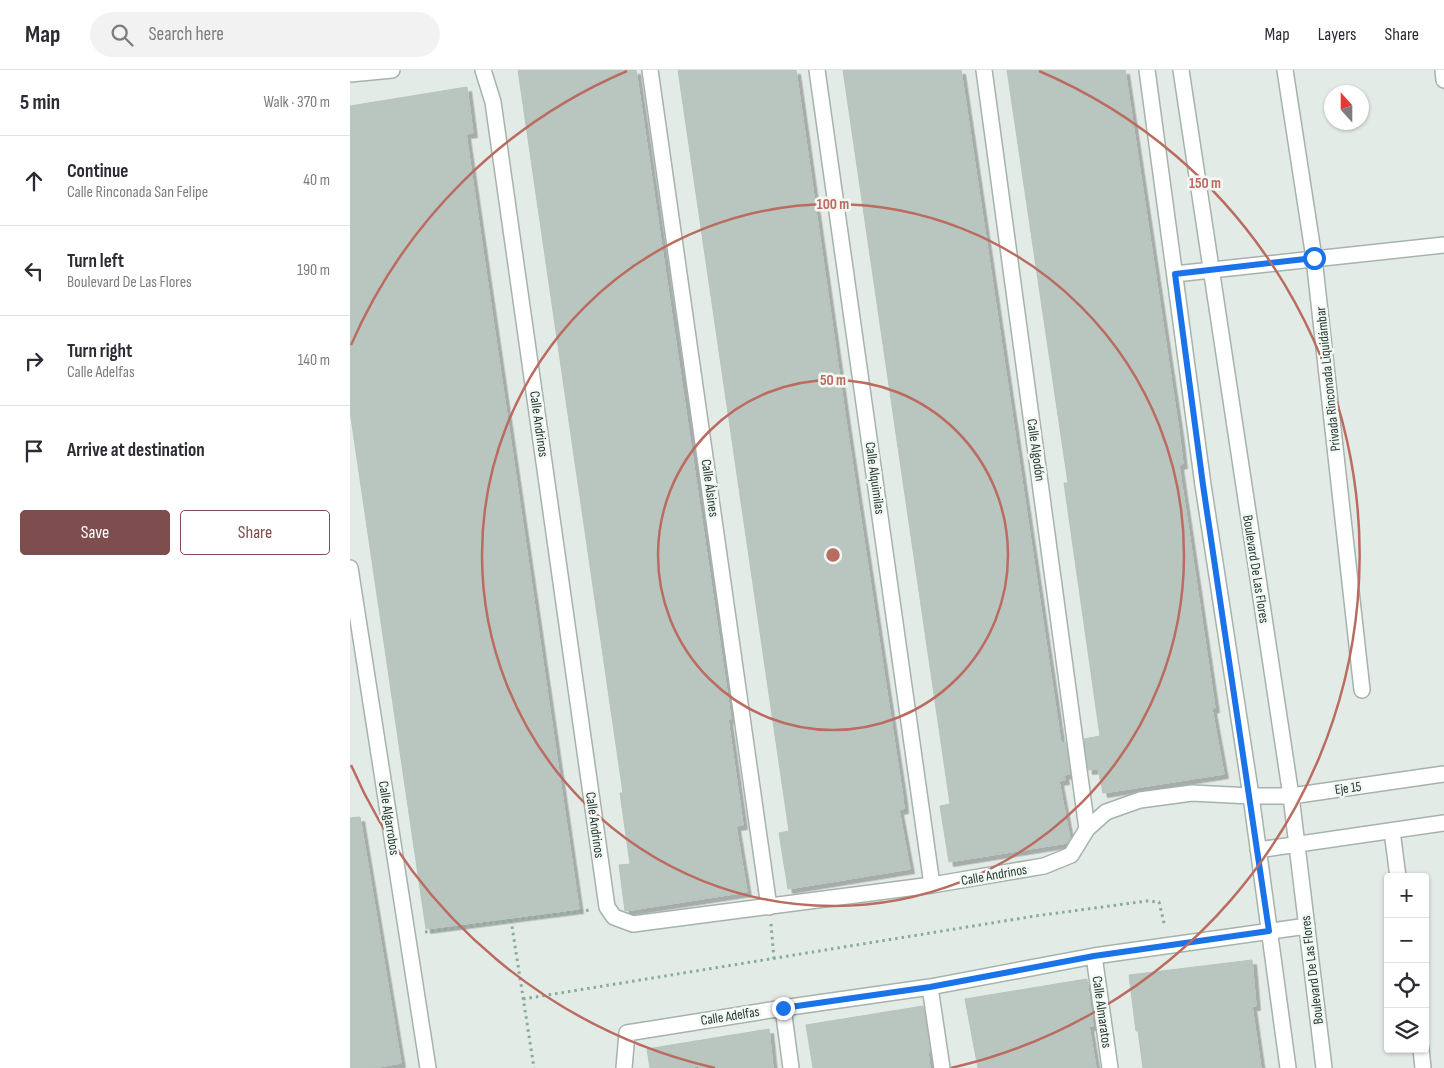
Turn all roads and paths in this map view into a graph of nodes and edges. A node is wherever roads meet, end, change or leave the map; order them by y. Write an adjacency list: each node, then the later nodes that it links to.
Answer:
1 (392, 70): 10 (street)
2 (483, 70): 29 (street, Calle Andrinos)
3 (650, 70): 28 (street, Calle Álsines)
4 (817, 70): 27 (street, Calle Alquimilas)
5 (984, 70): 22 (street, Calle Algodón)
6 (1147, 70): 15 (street)
7 (1181, 70): 14 (street, Boulevard De Las Flores)
8 (1285, 70): 13 (street, Privada Rinconada Liquidámbar)
9 (1442, 70): 11 (street)
10 (350, 74)
11 (1444, 80)
12 (1444, 244): 13 (street)
13 (1314, 258): 14 (street); 17 (street, Privada Rinconada Liquidámbar)
14 (1210, 270): 15 (street); 20 (street, Boulevard De Las Flores)
15 (1175, 274): 19 (street)
16 (350, 568): 33 (street, Calle Algarrobos)
17 (1362, 690)
18 (1444, 774): 20 (street, Eje 15)
19 (1251, 796): 20 (street, Eje 15); 22 (street, Calle Andrinos); 25 (street)
20 (1291, 796): 24 (street, Boulevard De Las Flores)
21 (1444, 823): 23 (street)
22 (1088, 829): 27 (street, Calle Andrinos)
23 (1392, 831): 24 (street); 26 (street)
24 (1296, 844): 25 (street); 31 (street, Boulevard De Las Flores)
25 (1258, 850): 32 (street)
26 (1397, 873)
27 (932, 885): 28 (street, Calle Andrinos)
28 (769, 906): 29 (street, Calle Andrinos); 36 (path)
29 (607, 907): 30 (path)
30 (511, 920): 33 (path); 38 (path)
31 (1307, 926): 32 (street, Calle Adelfas); 48 (street, Boulevard De Las Flores)
32 (1269, 931): 34 (street, Calle Adelfas); 47 (street)
33 (407, 935): 41 (street, Calle Algarrobos)
34 (1168, 945): 35 (street, Calle Adelfas); 36 (path)
35 (1094, 956): 37 (street, Calle Adelfas); 46 (street, Calle Almaratos)
36 (774, 959): 38 (path)
37 (930, 987): 39 (street, Calle Adelfas); 45 (street)
38 (523, 999): 42 (path)
39 (783, 1008): 43 (street, Calle Adelfas); 44 (street)
40 (1421, 1053): 49 (street)
41 (428, 1068)
42 (534, 1068)
43 (624, 1068)
44 (791, 1068)
45 (942, 1068)
46 (1110, 1068)
47 (1288, 1068)
48 (1324, 1068)
49 (1423, 1068)

